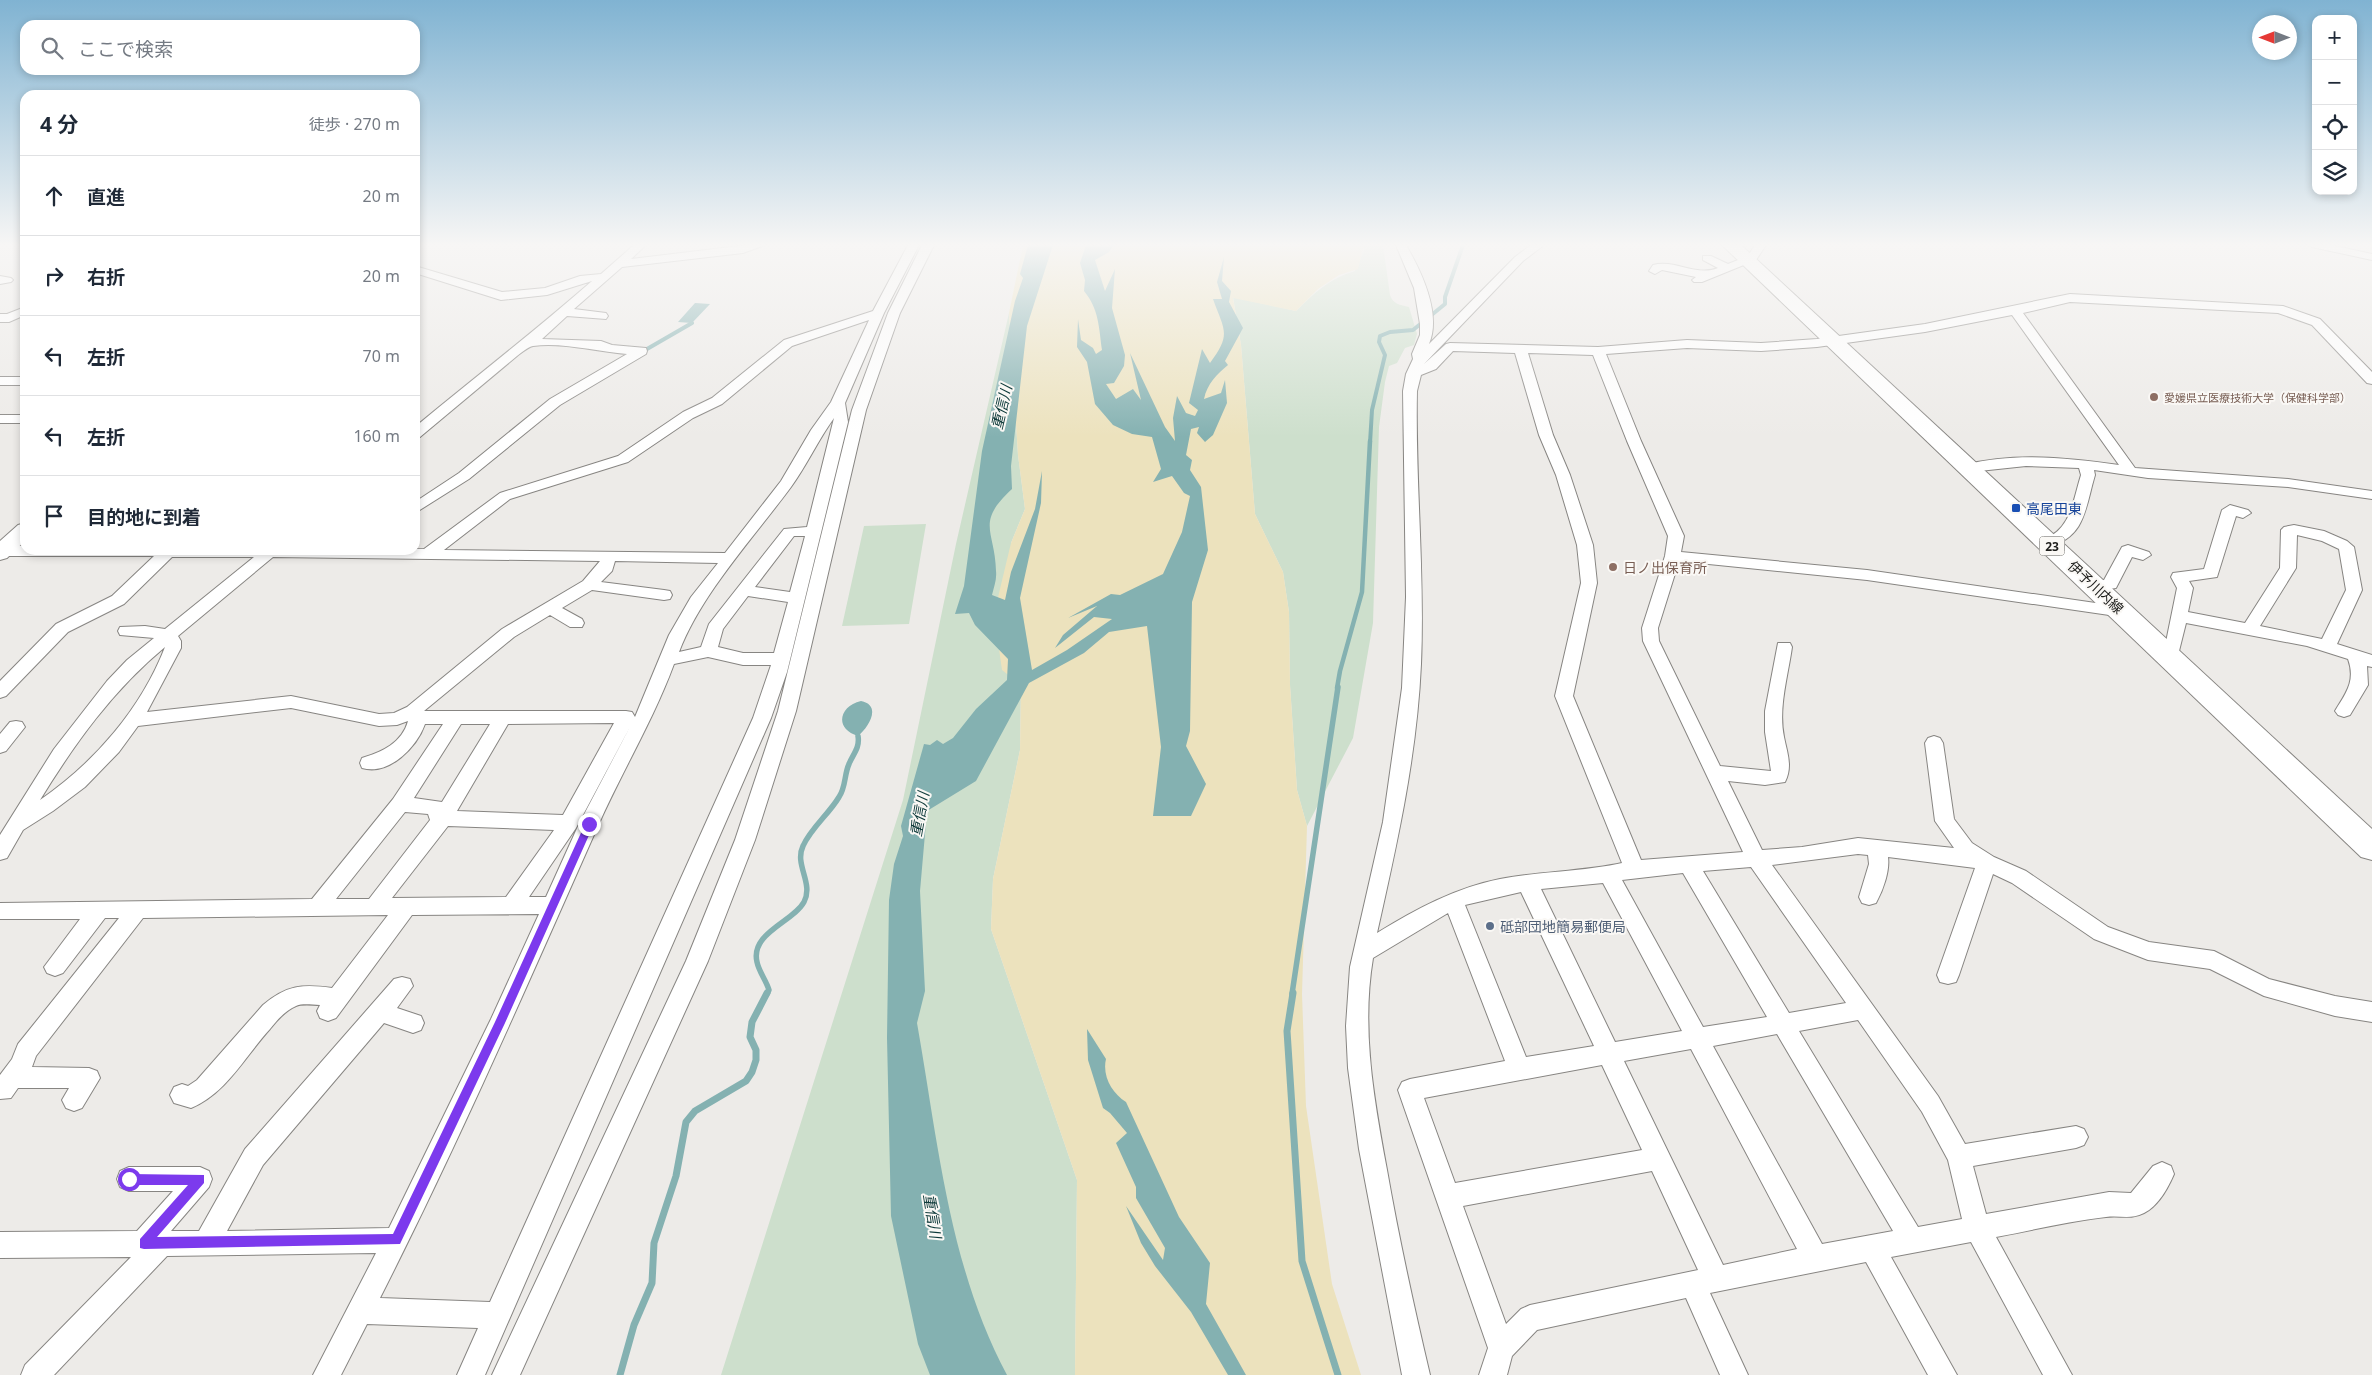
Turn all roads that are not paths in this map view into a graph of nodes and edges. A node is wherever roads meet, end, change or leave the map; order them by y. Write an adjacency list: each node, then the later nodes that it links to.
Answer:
1 (565, 309): 10 (street)
2 (880, 309): 12 (street)
3 (896, 309): 21 (street)
4 (1426, 309): 20 (street)
5 (1472, 309): 20 (street)
6 (1800, 309): 16 (main road, 伊予川内線 / 23)
7 (2023, 309): 9 (street)
8 (2279, 309): 22 (street)
9 (2015, 311): 16 (street); 31 (street)
10 (562, 312): 13 (street); 17 (street)
11 (20, 313): 14 (street)
12 (878, 313): 25 (street); 41 (street)
13 (602, 316)
14 (4, 318): 15 (street)
15 (0, 330)
16 (1833, 340): 19 (street); 30 (main road, 伊予川内線 / 23)
17 (529, 342): 28 (street); 33 (street)
18 (1520, 350): 19 (street); 20 (street); 87 (street)
19 (1598, 351): 46 (street)
20 (1416, 368): 100 (street)
21 (869, 376): 25 (street); 135 (street)
22 (2372, 380)
23 (0, 381): 24 (street)
24 (20, 381)
25 (838, 403): 35 (street); 47 (street)
26 (0, 419): 27 (street)
27 (20, 419)
28 (420, 430)
29 (2085, 465): 30 (street); 31 (street); 37 (street)
30 (1970, 468): 37 (main road, 伊予川内線 / 23)
31 (2130, 471): 32 (street)
32 (2372, 495)
33 (420, 506)
34 (2243, 514): 55 (street)
35 (813, 531): 50 (street); 52 (street)
36 (20, 534): 38 (main road)
37 (2048, 542): 49 (main road, 伊予川内線 / 23)
38 (1, 552): 39 (street)
39 (20, 552)
40 (420, 554): 41 (street)
41 (427, 554): 45 (street)
42 (165, 555): 68 (street)
43 (267, 555): 59 (street)
44 (2143, 555): 49 (street)
45 (609, 556): 47 (street); 48 (street)
46 (1673, 556): 54 (street); 76 (street)
47 (729, 558): 66 (street)
48 (589, 585): 51 (street); 53 (street)
49 (2095, 586): 54 (main road, 伊予川内線 / 23)
50 (744, 590): 52 (street); 63 (street)
51 (664, 595)
52 (796, 598): 65 (street)
53 (549, 608): 56 (street); 70 (street)
54 (2123, 612): 62 (main road, 伊予川内線 / 23)
55 (2180, 616): 57 (street); 62 (street)
56 (576, 623)
57 (2250, 629): 61 (street); 61 (street)
58 (126, 631): 59 (street)
59 (168, 635): 73 (street); 80 (street)
60 (1784, 647): 76 (street)
61 (2327, 647): 64 (street)
62 (2160, 648): 82 (main road, 伊予川内線 / 23)
63 (708, 651): 65 (street); 66 (street)
64 (2355, 655): 67 (street); 69 (street)
65 (781, 659): 130 (street)
66 (668, 660): 92 (street)
67 (2372, 661)
68 (0, 692)
69 (2344, 712)
70 (415, 714): 71 (street); 73 (street); 75 (street)
71 (456, 718): 72 (street); 77 (street)
72 (503, 718): 78 (street); 79 (street)
73 (134, 720): 80 (street)
74 (1934, 743): 85 (street)
75 (369, 763)
76 (1714, 772): 84 (street)
77 (400, 804): 78 (street); 96 (street)
78 (443, 818): 79 (street); 94 (street)
79 (568, 823): 93 (street)
80 (16, 826): 83 (street)
81 (1878, 848): 84 (street); 85 (street); 90 (street)
82 (2372, 848)
83 (0, 852)
84 (1755, 857): 86 (street); 104 (street)
85 (1987, 863): 102 (street); 106 (street)
86 (1688, 864): 87 (street); 108 (street)
87 (1634, 869): 88 (street)
88 (1609, 875): 89 (street); 109 (street)
89 (1528, 884): 91 (street); 110 (street)
90 (1869, 897)
91 (1454, 902): 100 (street); 111 (street)
92 (553, 905): 93 (street); 121 (street)
93 (511, 906): 95 (street)
94 (374, 907): 95 (street); 96 (street)
95 (406, 907): 112 (street)
96 (317, 908): 98 (street)
97 (99, 910): 98 (street); 99 (street); 101 (street)
98 (138, 910): 113 (street)
99 (0, 911)
100 (1363, 953): 136 (street)
101 (55, 967)
102 (1948, 974)
103 (402, 986): 105 (street)
104 (1863, 1010): 108 (street); 115 (street)
105 (379, 1012): 107 (street); 123 (street)
106 (2372, 1012)
107 (413, 1023)
108 (1782, 1023): 109 (street); 122 (street)
109 (1697, 1038): 110 (street); 127 (street)
110 (1609, 1053): 111 (street); 116 (street)
111 (1519, 1069): 119 (street)
112 (182, 1095)
113 (74, 1100)
114 (2076, 1137): 115 (street)
115 (1959, 1156): 120 (street)
116 (1659, 1158): 119 (street); 128 (street)
117 (2162, 1174): 120 (street)
118 (129, 1179): 124 (street)
119 (1447, 1197): 131 (street)
120 (1977, 1227): 122 (street); 140 (street)
121 (396, 1240): 123 (street); 129 (street)
122 (1912, 1240): 126 (street)
123 (206, 1243): 124 (street)
124 (153, 1244): 125 (street); 132 (street)
125 (0, 1245)
126 (1872, 1248): 127 (street); 139 (street)
127 (1816, 1258): 128 (street)
128 (1704, 1282): 131 (street); 138 (street)
129 (360, 1311): 130 (street); 133 (street)
130 (497, 1315): 134 (street)
131 (1501, 1348): 137 (street)
132 (35, 1375)
133 (327, 1375)
134 (471, 1375)
135 (506, 1375)
136 (1416, 1375)
137 (1493, 1375)
138 (1734, 1375)
139 (1943, 1375)
140 (2058, 1375)

